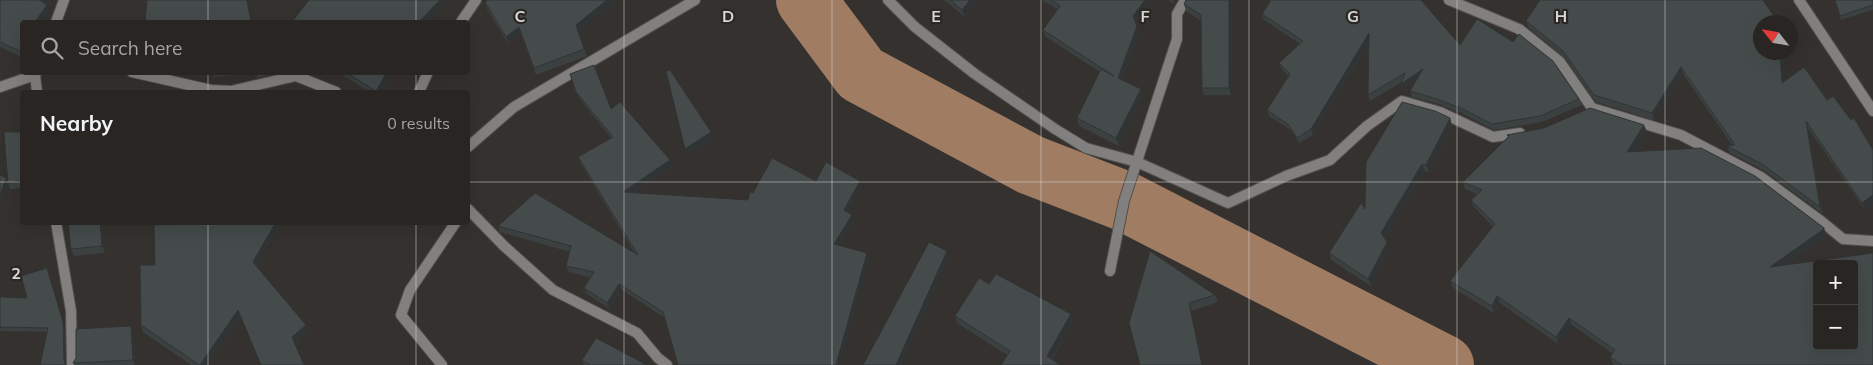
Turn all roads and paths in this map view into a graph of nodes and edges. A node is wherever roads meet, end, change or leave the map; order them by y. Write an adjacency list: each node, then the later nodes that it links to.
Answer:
1 (64, 0): 8 (street)
2 (476, 0): 9 (street)
3 (695, 0): 22 (street)
4 (888, 0): 23 (street)
5 (1185, 0): 23 (street)
6 (1449, 0): 27 (street)
7 (1799, 0): 20 (street)
8 (57, 20)
9 (462, 20)
10 (33, 75): 14 (street)
11 (36, 75): 15 (street)
12 (145, 75): 16 (street)
13 (427, 75): 19 (street)
14 (0, 87)
15 (37, 90)
16 (211, 90)
17 (234, 90): 18 (street)
18 (331, 90)
19 (420, 90)
20 (1873, 111)
21 (1527, 132): 23 (street)
22 (470, 145)
23 (1137, 162): 28 (street)
24 (470, 211): 31 (street)
25 (57, 225): 29 (street)
26 (454, 225): 30 (street)
27 (1873, 241)
28 (1110, 271)
29 (72, 365)
30 (442, 365)
31 (667, 365)

